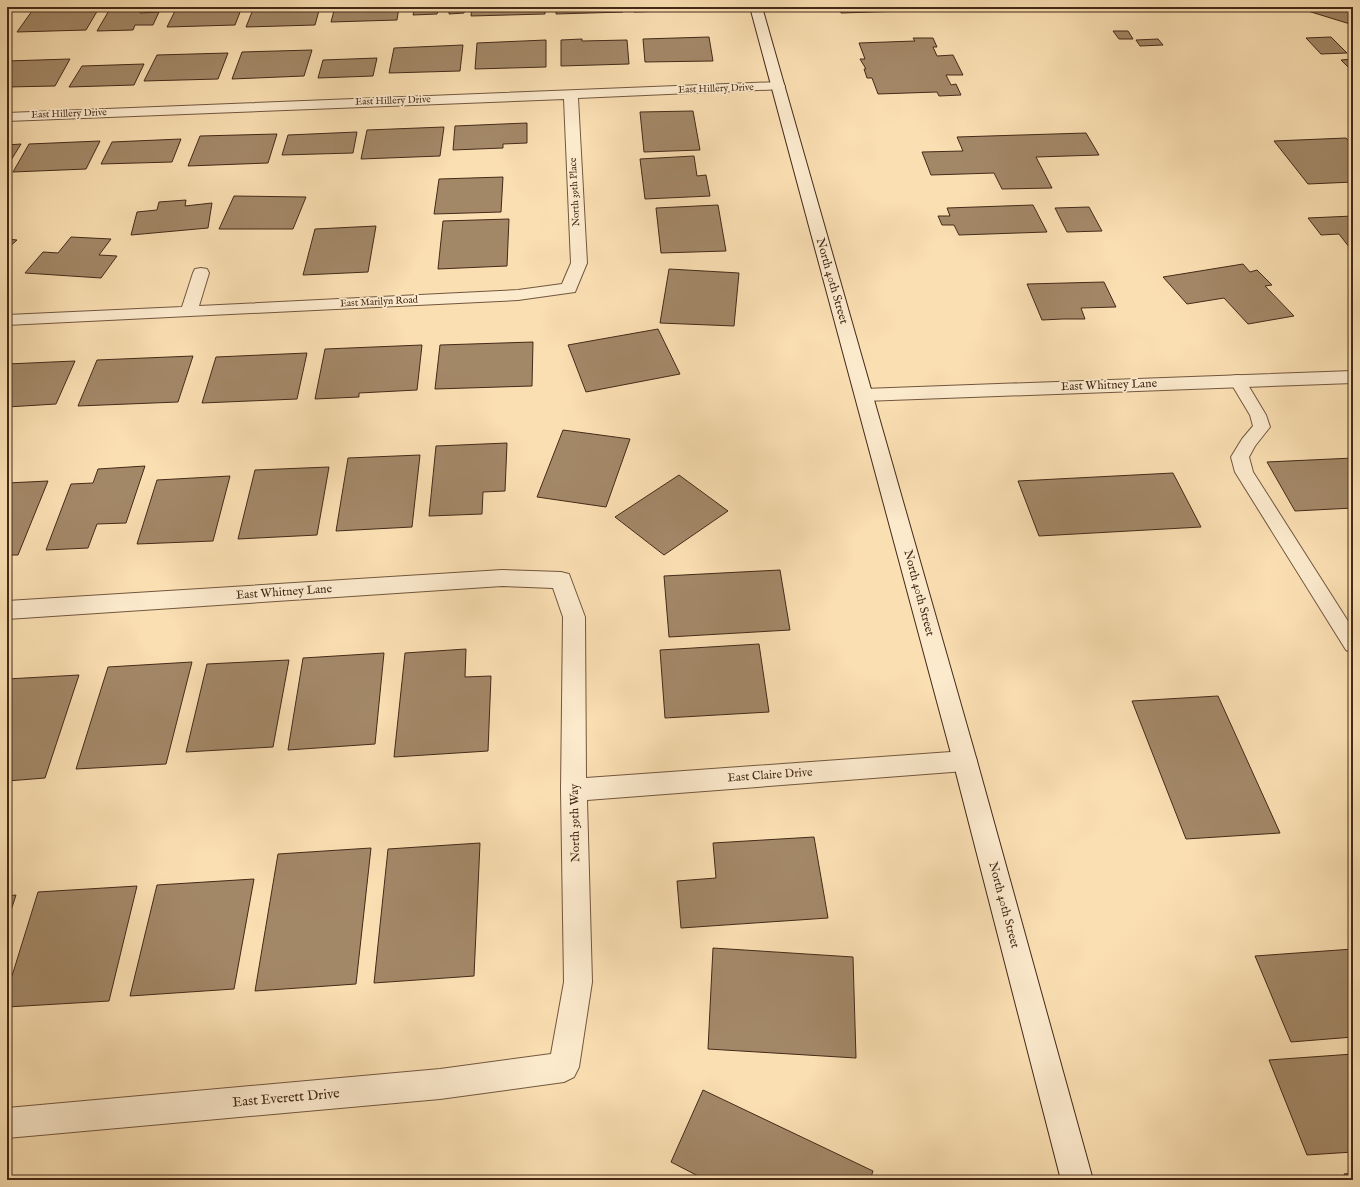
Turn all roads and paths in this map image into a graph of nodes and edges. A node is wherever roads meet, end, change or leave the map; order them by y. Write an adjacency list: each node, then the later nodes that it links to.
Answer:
1 (756, 7): 2 (street, North 40th Street)
2 (778, 86): 3 (street, East Hillery Drive); 11 (street, North 40th Street)
3 (571, 94): 4 (street, East Hillery Drive); 6 (street, North 39th Place)
4 (7, 117)
5 (201, 273): 7 (street)
6 (569, 288): 7 (street, East Marilyn Road)
7 (189, 311): 8 (street, East Marilyn Road)
8 (7, 320)
9 (1353, 377): 10 (street, East Whitney Lane)
10 (1237, 380): 11 (street, East Whitney Lane); 14 (lane)
11 (864, 395): 15 (street, North 40th Street)
12 (560, 580): 13 (street, East Whitney Lane); 16 (street, North 39th Way)
13 (7, 610)
14 (1353, 645)
15 (965, 761): 16 (street, East Claire Drive); 19 (street, North 40th Street)
16 (574, 790): 17 (street, North 39th Way)
17 (564, 1067): 18 (street, East Everett Drive)
18 (7, 1123)
19 (1077, 1180)

